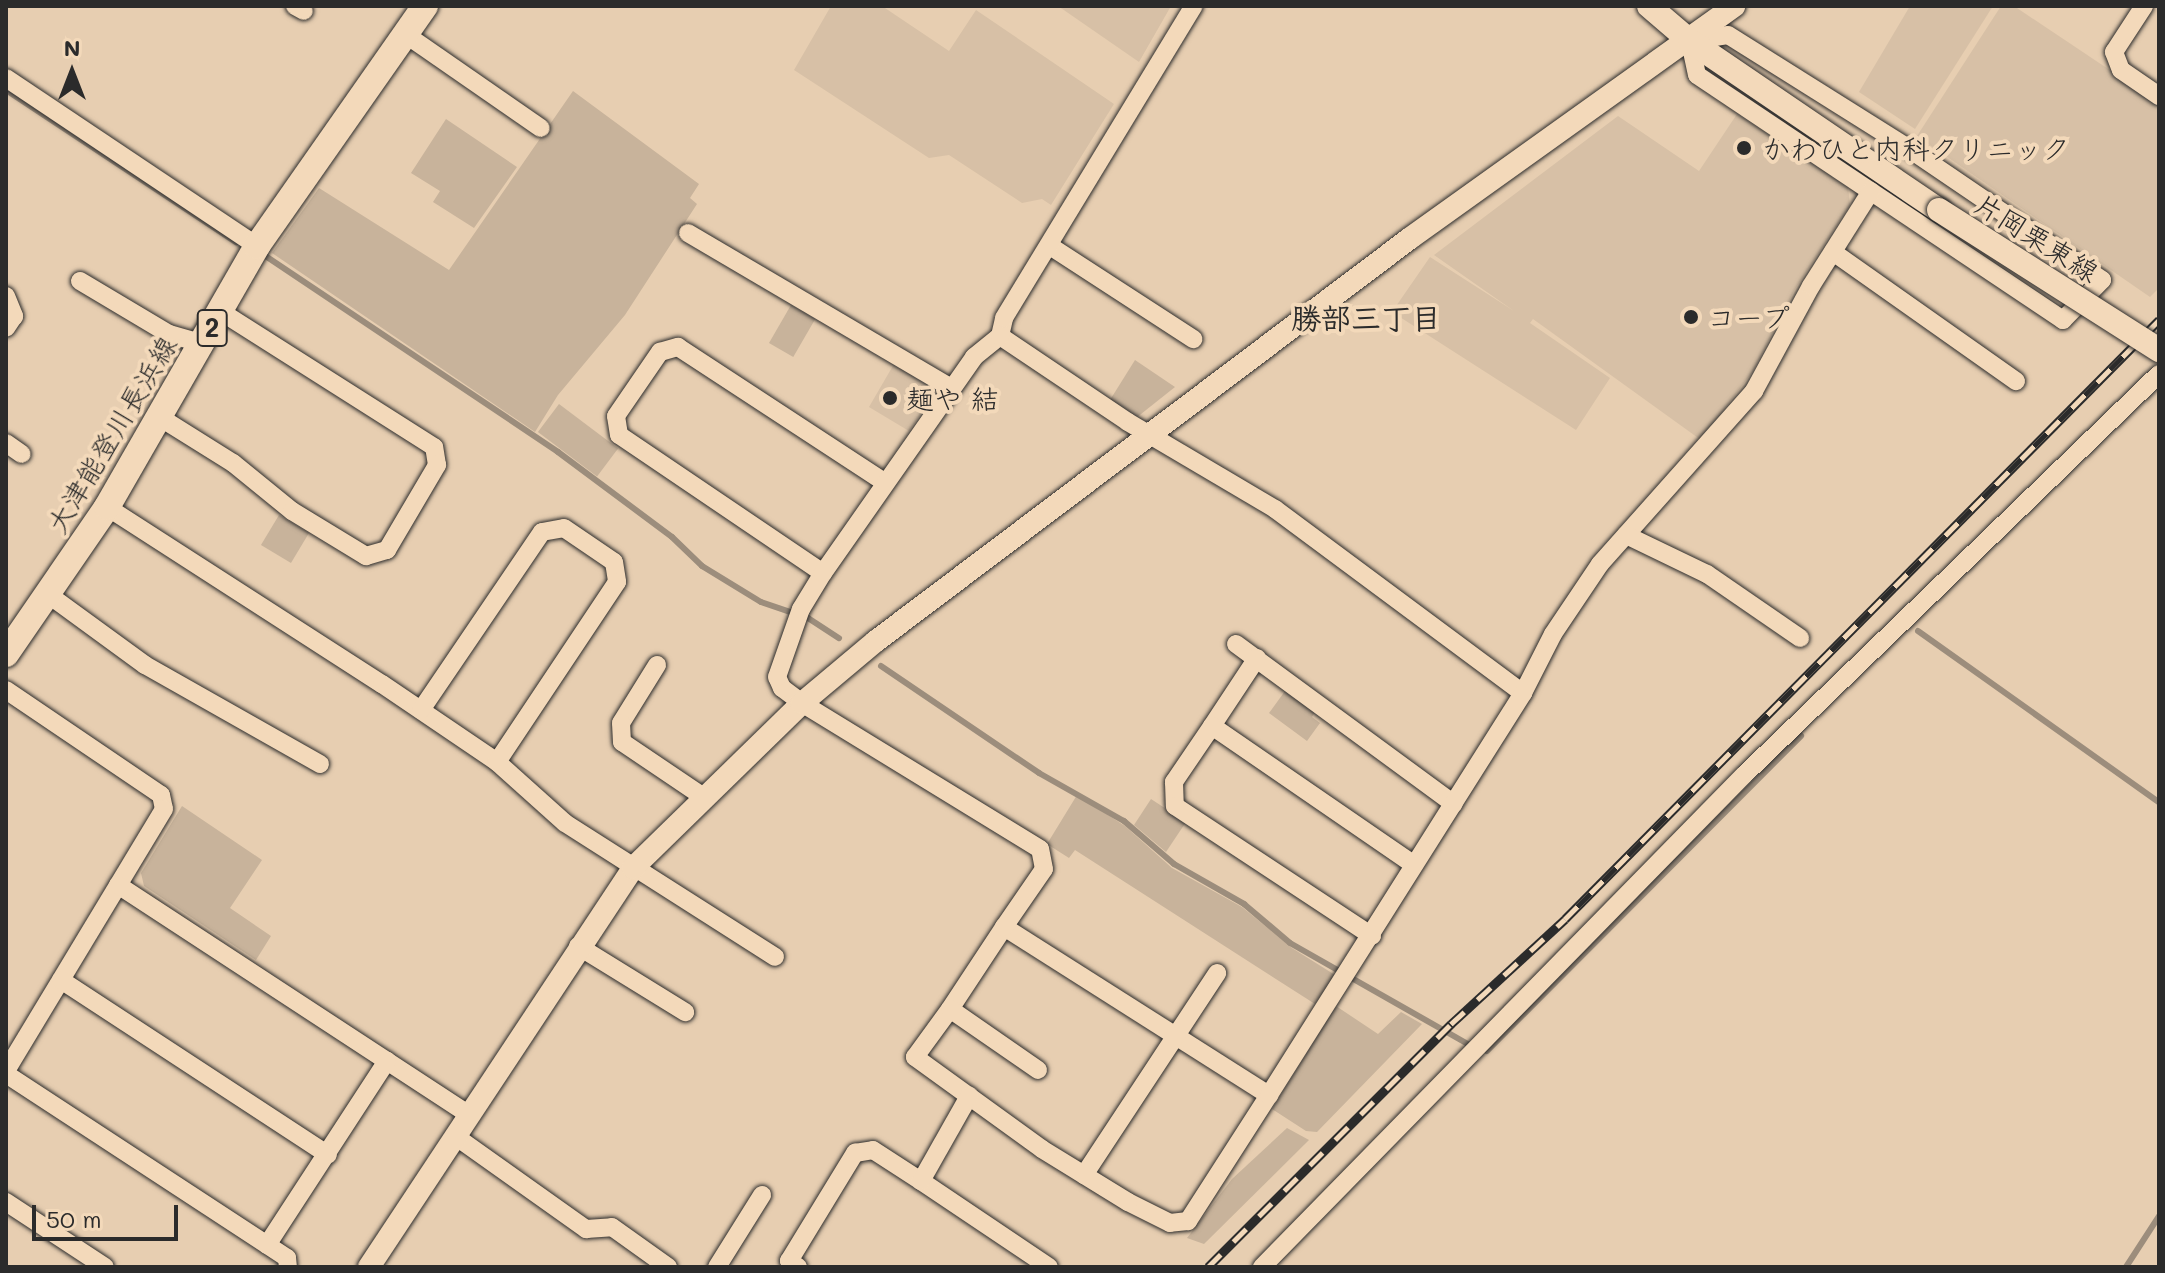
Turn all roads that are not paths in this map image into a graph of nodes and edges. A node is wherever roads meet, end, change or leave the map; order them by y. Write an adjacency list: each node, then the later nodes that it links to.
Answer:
1 (425, 6): 6 (main road, 大津能登川長浜線 / 2)
2 (1194, 6): 15 (street)
3 (1649, 6): 7 (main road, 片岡栗東線)
4 (1734, 6): 7 (street)
5 (2144, 6): 9 (street)
6 (405, 34): 10 (street); 14 (main road, 大津能登川長浜線 / 2)
7 (1690, 41): 11 (street); 12 (street); 25 (main road, 片岡栗東線, bridge); 30 (street)
8 (6, 78): 14 (street)
9 (2159, 96)
10 (541, 128)
11 (1871, 191): 16 (street); 17 (street)
12 (2000, 210): 17 (street); 17 (street)
13 (688, 233): 28 (street)
14 (257, 246): 20 (main road, 大津能登川長浜線 / 2)
15 (1050, 246): 22 (street); 23 (street)
16 (1833, 252): 27 (street); 35 (street)
17 (1969, 257)
18 (80, 281): 24 (street)
19 (6, 296): 21 (street)
20 (221, 312): 24 (main road, 大津能登川長浜線 / 2); 29 (street)
21 (6, 328)
22 (1000, 336): 28 (street); 30 (street)
23 (1193, 339)
24 (204, 344): 29 (main road, 大津能登川長浜線 / 2)
25 (2159, 350)
26 (2158, 377): 84 (street)
27 (2016, 381)
28 (951, 388): 33 (street)
29 (161, 418): 34 (main road, 大津能登川長浜線 / 2)
30 (1151, 435): 44 (street); 45 (street)
31 (6, 443): 32 (street)
32 (22, 454)
33 (884, 482): 36 (street); 36 (street)
34 (107, 507): 37 (main road, 大津能登川長浜線 / 2); 46 (street)
35 (1626, 535): 38 (street); 44 (street)
36 (823, 573): 45 (street)
37 (49, 595): 40 (main road, 大津能登川長浜線 / 2); 49 (street)
38 (1800, 638)
39 (1236, 644): 41 (street)
40 (6, 654)
41 (1257, 658): 47 (street); 51 (street)
42 (657, 665): 50 (street)
43 (6, 690): 54 (street)
44 (1523, 693): 51 (street)
45 (802, 703): 50 (street); 55 (street)
46 (421, 710): 48 (street); 48 (street)
47 (1212, 726): 52 (street); 56 (street)
48 (497, 762): 53 (street)
49 (320, 764)
50 (702, 796): 53 (street)
51 (1454, 804): 52 (street)
52 (1414, 865): 56 (street)
53 (633, 868): 57 (street); 58 (street)
54 (118, 885): 60 (street); 64 (street)
55 (1004, 927): 61 (street); 63 (street)
56 (1372, 936): 67 (street)
57 (578, 946): 62 (street); 69 (street)
58 (775, 957)
59 (1217, 973): 63 (street)
60 (61, 980): 66 (street); 71 (street)
61 (950, 1009): 65 (street); 68 (street)
62 (685, 1012)
63 (1176, 1036): 67 (street); 72 (street)
64 (387, 1061): 69 (street); 71 (street)
65 (1038, 1070)
66 (6, 1072): 76 (street)
67 (1269, 1095): 72 (street)
68 (969, 1096): 72 (street); 73 (street)
69 (469, 1115): 70 (street)
70 (455, 1136): 80 (street); 81 (street)
71 (328, 1155): 76 (street)
72 (1084, 1175)
73 (921, 1181): 77 (street); 83 (street)
74 (762, 1195): 82 (street)
75 (6, 1202): 78 (street)
76 (267, 1245): 79 (street)
77 (791, 1265)
78 (105, 1267)
79 (288, 1267)
80 (369, 1267)
81 (668, 1267)
82 (717, 1267)
83 (1049, 1267)
84 (1262, 1267)

